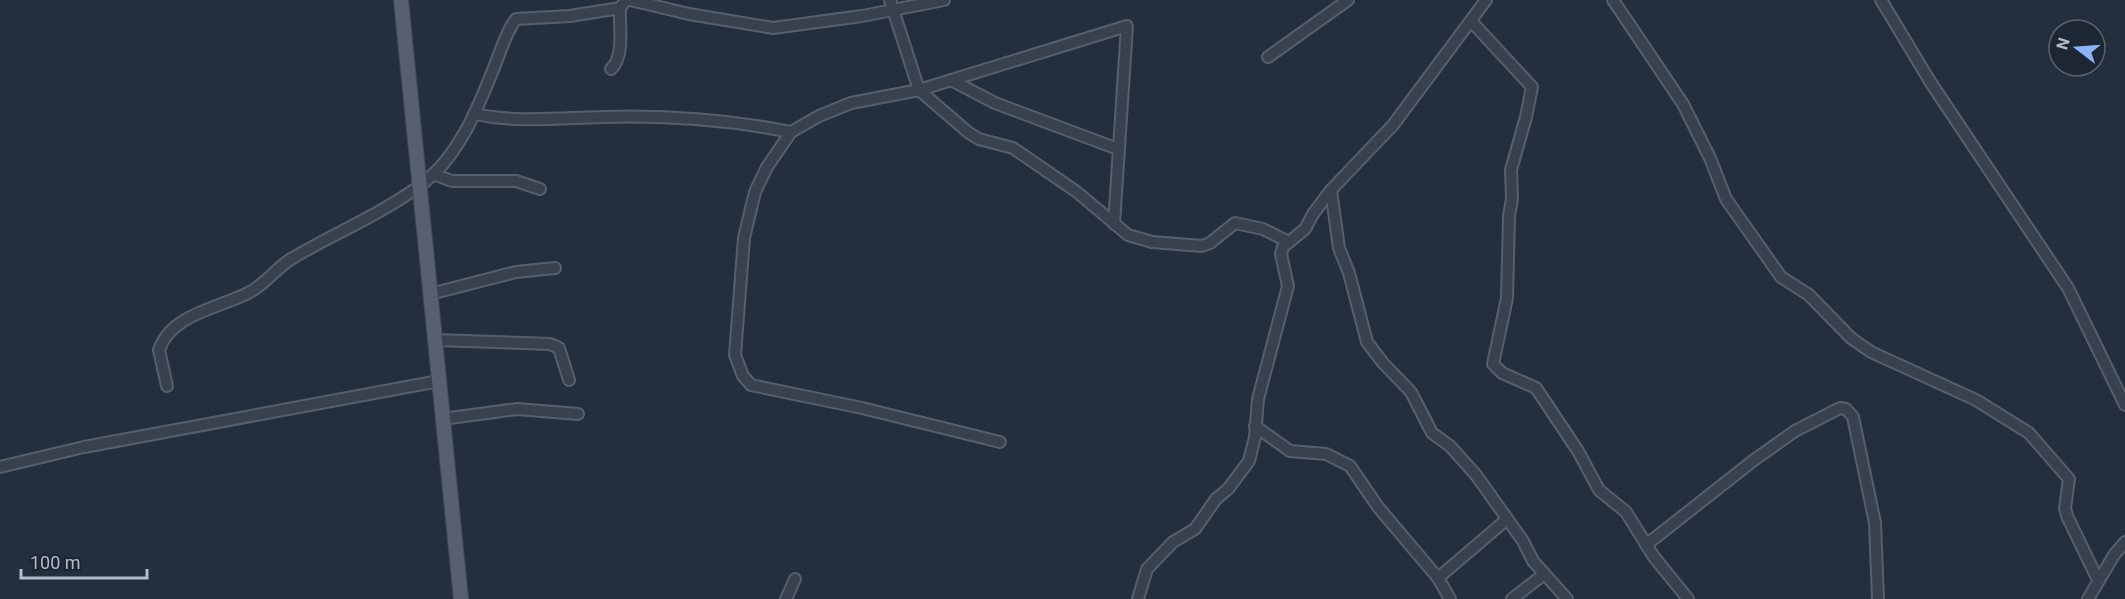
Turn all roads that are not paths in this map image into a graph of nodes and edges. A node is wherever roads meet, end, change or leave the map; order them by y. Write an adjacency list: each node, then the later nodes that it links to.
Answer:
1 (401, 0): 18 (main road)
2 (944, 0): 8 (street)
3 (1348, 0): 10 (street)
4 (1486, 0): 9 (street)
5 (1613, 0): 41 (street)
6 (1881, 0): 29 (street)
7 (625, 3): 8 (street); 11 (street); 14 (street)
8 (891, 5): 13 (street)
9 (1471, 21): 20 (street); 37 (street)
10 (1268, 57)
11 (611, 69)
12 (951, 80): 13 (street); 16 (street); 16 (street)
13 (919, 90): 15 (street); 21 (street)
14 (474, 114): 15 (street); 17 (street)
15 (791, 132): 33 (street)
16 (1118, 149): 21 (street)
17 (433, 174): 18 (street); 19 (street)
18 (418, 187): 24 (main road); 28 (street)
19 (540, 189)
20 (1331, 190): 22 (street); 35 (street)
21 (1114, 224): 22 (street)
22 (1289, 243): 32 (street)
23 (555, 268): 24 (street)
24 (430, 294): 25 (main road)
25 (435, 340): 26 (street); 27 (main road)
26 (569, 380)
27 (439, 381): 31 (main road); 34 (street)
28 (167, 386)
29 (2125, 405)
30 (578, 414): 31 (street)
31 (442, 419): 42 (main road)
32 (1255, 426): 39 (street); 44 (street)
33 (1000, 442)
34 (0, 467)
35 (1506, 520): 38 (street); 39 (street)
36 (2125, 542): 41 (street)
37 (1646, 545): 48 (street); 49 (street)
38 (1543, 575): 46 (street); 47 (street)
39 (1438, 578): 45 (street)
40 (795, 579): 43 (street)
41 (2098, 580): 50 (street)
42 (461, 599)
43 (786, 599)
44 (1138, 599)
45 (1449, 599)
46 (1512, 599)
47 (1567, 599)
48 (1688, 599)
49 (1878, 599)
50 (2088, 599)

